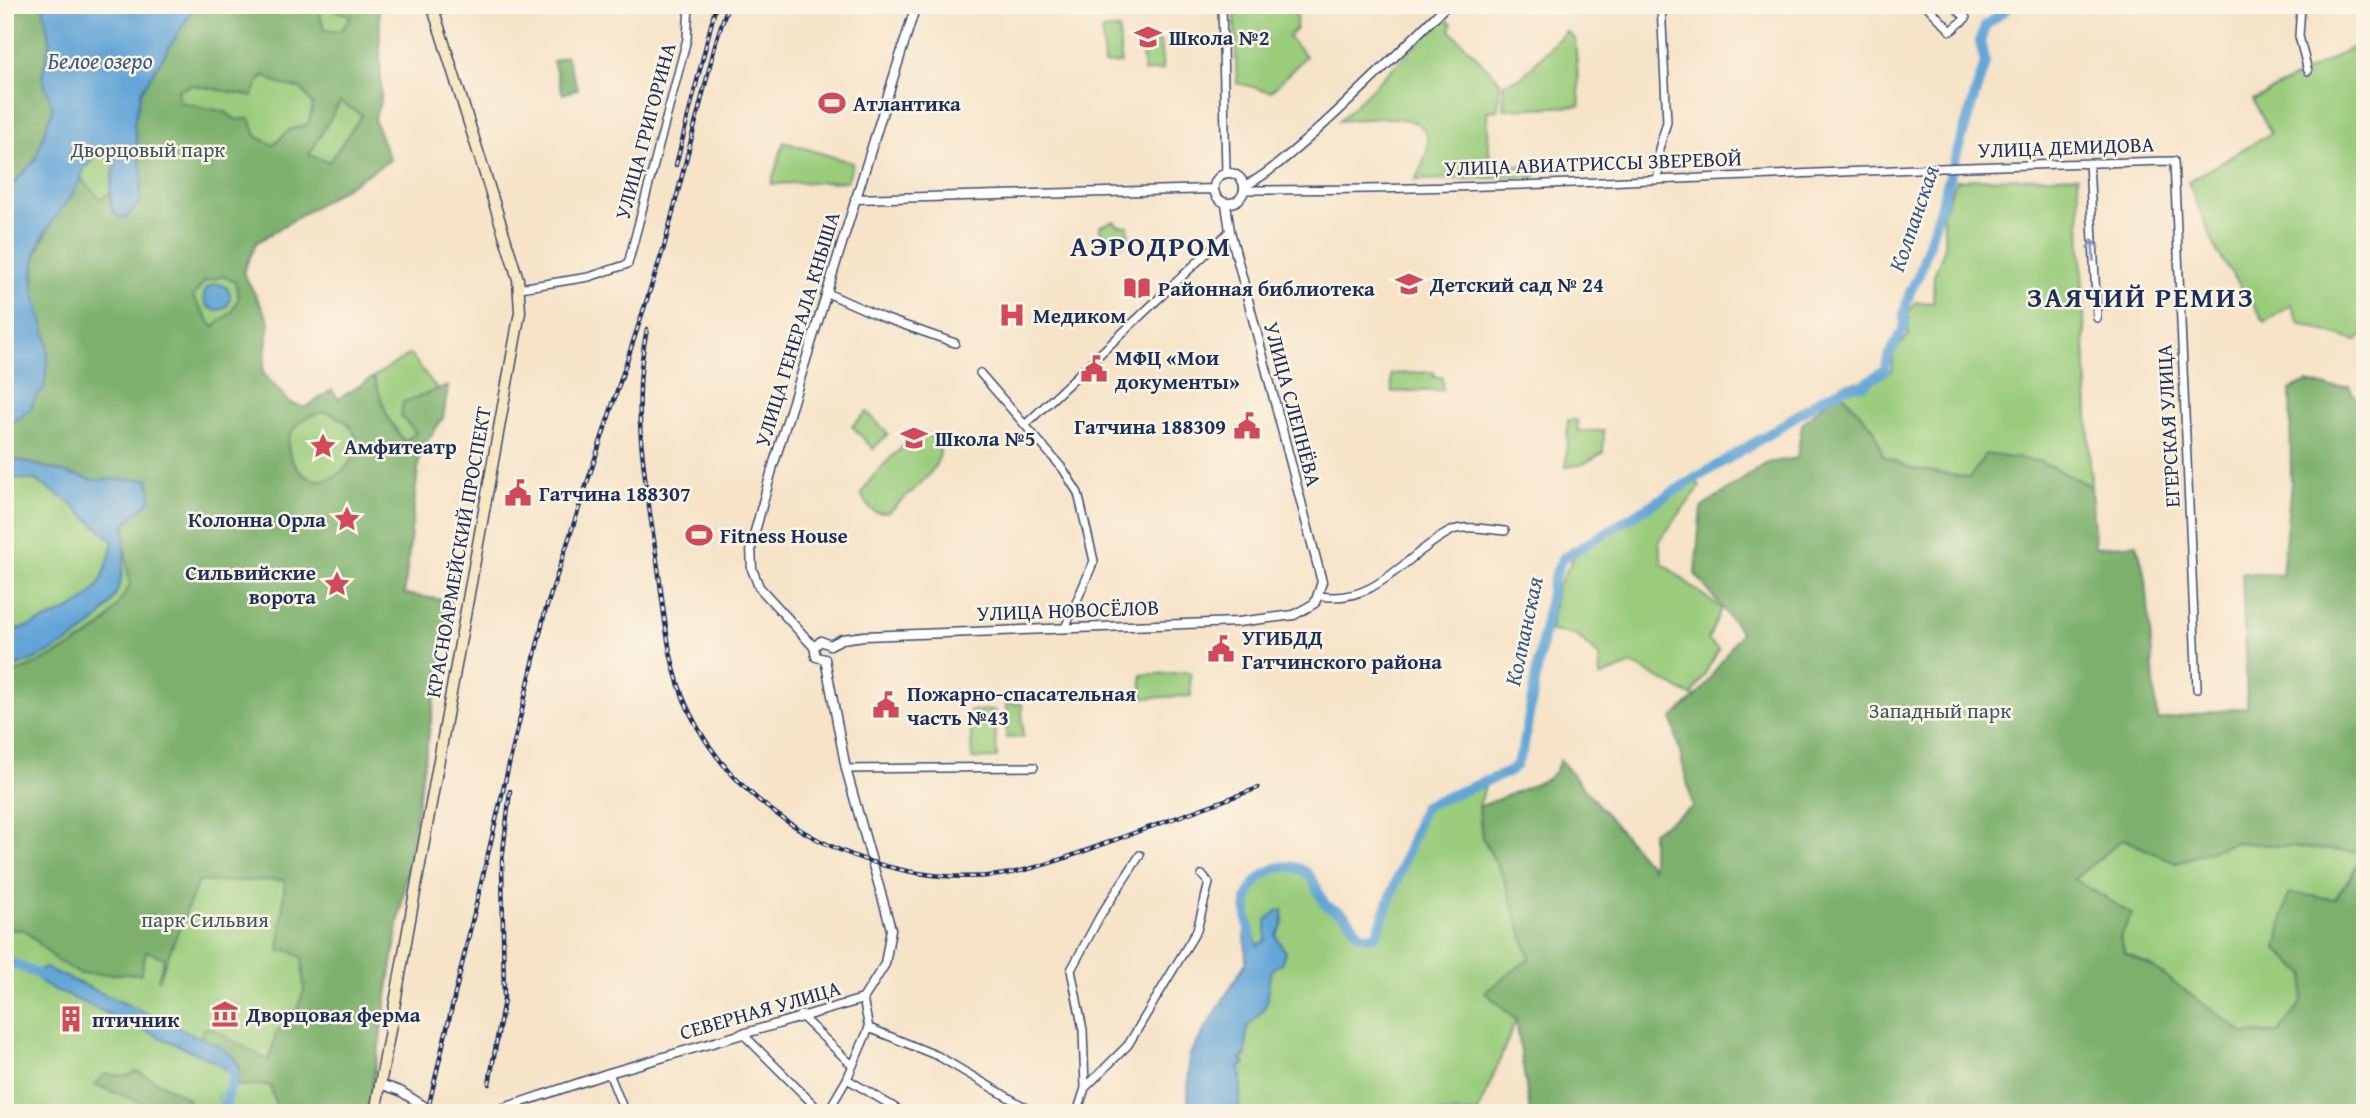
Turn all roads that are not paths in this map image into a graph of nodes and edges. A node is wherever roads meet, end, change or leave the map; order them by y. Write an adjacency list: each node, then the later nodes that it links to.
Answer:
1 (432, 5): 23 (main road, КРАСНОАРМЕЙСКИЙ ПРОСПЕКТ)
2 (689, 5): 23 (street, УЛИЦА ГРИГОРИНА)
3 (916, 5): 20 (street, УЛИЦА ГЕНЕРАЛА КНЫША)
4 (1222, 5): 14 (street)
5 (1447, 5): 15 (street)
6 (1661, 5): 16 (street)
7 (1926, 5): 8 (street)
8 (1953, 5)
9 (2301, 5): 10 (street)
10 (2308, 71)
11 (2174, 161): 12 (street, УЛИЦА ДЕМИДОВА); 35 (street, ЕГЕРСКАЯ УЛИЦА)
12 (2089, 163): 13 (street, УЛИЦА ДЕМИДОВА); 25 (street, one-way to 12)
13 (1943, 168): 16 (street, УЛИЦА АВИАТРИССЫ ЗВЕРЕВОЙ)
14 (1226, 173): 17 (street); 18 (street)
15 (1267, 173): 17 (street); 19 (street)
16 (1658, 178): 19 (street, УЛИЦА АВИАТРИССЫ ЗВЕРЕВОЙ)
17 (1244, 188): 19 (street, УЛИЦА АВИАТРИССЫ ЗВЕРЕВОЙ); 21 (street)
18 (1213, 189): 20 (street); 21 (street)
19 (1273, 190)
20 (855, 199): 24 (street, УЛИЦА ГЕНЕРАЛА КНЫША)
21 (1226, 204): 22 (street, УЛИЦА СЛЕПНЁВА)
22 (1230, 232): 28 (street); 30 (street, УЛИЦА СЛЕПНЁВА)
23 (520, 288): 47 (main road, КРАСНОАРМЕЙСКИЙ ПРОСПЕКТ)
24 (827, 293): 26 (street); 33 (street, УЛИЦА ГЕНЕРАЛА КНЫША)
25 (2096, 318)
26 (955, 343)
27 (979, 373): 28 (street)
28 (1025, 425): 31 (street)
29 (1505, 531): 30 (street)
30 (1320, 596): 31 (street, УЛИЦА НОВОСЁЛОВ)
31 (1065, 628): 32 (street, УЛИЦА НОВОСЁЛОВ)
32 (830, 645): 33 (street); 34 (street)
33 (814, 647): 34 (street)
34 (825, 659): 37 (street, СЕВЕРНАЯ УЛИЦА)
35 (2197, 689)
36 (1034, 767): 37 (street)
37 (846, 769): 40 (street, СЕВЕРНАЯ УЛИЦА)
38 (1140, 855): 48 (street)
39 (1202, 875): 48 (street)
40 (863, 999): 41 (street, СЕВЕРНАЯ УЛИЦА); 42 (street)
41 (800, 1015): 43 (street, СЕВЕРНАЯ УЛИЦА); 44 (street)
42 (869, 1028): 44 (street); 55 (street)
43 (742, 1033): 45 (street, СЕВЕРНАЯ УЛИЦА); 53 (street)
44 (852, 1065): 46 (street)
45 (609, 1073): 51 (street, СЕВЕРНАЯ УЛИЦА); 52 (street)
46 (847, 1079): 53 (street); 54 (street)
47 (380, 1084): 49 (main road, КРАСНОАРМЕЙСКИЙ ПРОСПЕКТ); 50 (street)
48 (1085, 1088): 56 (street)
49 (376, 1113)
50 (435, 1113)
51 (489, 1113)
52 (625, 1113)
53 (825, 1113)
54 (904, 1113)
55 (1035, 1113)
56 (1077, 1113)

